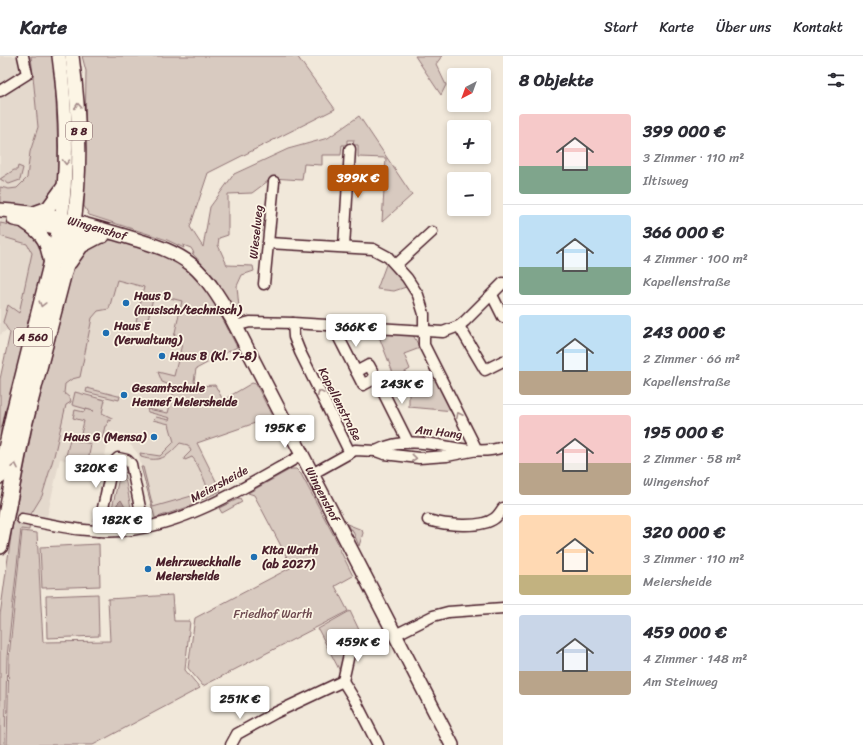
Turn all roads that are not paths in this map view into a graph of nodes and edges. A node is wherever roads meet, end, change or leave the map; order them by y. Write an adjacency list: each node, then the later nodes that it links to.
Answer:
1 (23, 56): 4 (street)
2 (59, 56): 7 (main road, B 8, one-way to 7)
3 (72, 56): 12 (main road, B 8, one-way to 3)
4 (0, 90)
5 (350, 149): 17 (street)
6 (274, 182): 16 (street, Wieselweg)
7 (65, 184): 9 (main road); 12 (main road, B 8)
8 (0, 210): 9 (main road)
9 (34, 213): 12 (main road)
10 (0, 216): 11 (main road)
11 (21, 220): 12 (main road); 19 (main road)
12 (67, 225): 14 (main road, Wingenshof); 15 (main road, Wingenshof); 19 (highway, A 560)
13 (432, 232): 18 (street)
14 (98, 236): 15 (main road, Wingenshof); 19 (highway)
15 (132, 239): 25 (main road, Wingenshof)
16 (268, 243): 17 (street); 21 (street, Wieselweg)
17 (344, 247): 18 (street)
18 (396, 265): 28 (street)
19 (58, 267): 39 (highway, A 560, one-way to 39); 45 (highway, A 560, one-way to 19)
20 (503, 282): 22 (street)
21 (264, 284)
22 (492, 295): 23 (street); 27 (street)
23 (503, 317)
24 (292, 323): 25 (street); 26 (street); 36 (street, Kapellenstraße, one-way to 24)
25 (235, 326): 37 (main road, Wingenshof)
26 (339, 326): 28 (street); 30 (street)
27 (459, 326): 28 (street); 29 (street)
28 (424, 331): 34 (street, one-way to 28)
29 (503, 361)
30 (356, 372): 31 (street); 31 (street)
31 (376, 378): 32 (street)
32 (408, 442): 34 (street, Am Hang); 35 (street, Am Hang)
33 (503, 447): 34 (street, Am Hang)
34 (477, 450): 35 (street, Am Hang, one-way to 34)
35 (376, 451): 36 (street, Am Hang)
36 (350, 453): 38 (street, Am Hang)
37 (302, 454): 38 (main road, Wingenshof); 43 (street, Meiersheide)
38 (312, 474): 47 (main road, Wingenshof)
39 (0, 476)
40 (503, 508): 42 (street)
41 (22, 519): 44 (street, Meiersheide)
42 (428, 520)
43 (144, 527): 44 (street, Meiersheide); 44 (street)
44 (98, 531)
45 (0, 546)
46 (503, 608): 47 (street)
47 (395, 635): 52 (main road, Wingenshof)
48 (352, 641): 49 (street)
49 (343, 681): 50 (street); 51 (street)
50 (231, 745)
51 (378, 745)
52 (452, 745)

